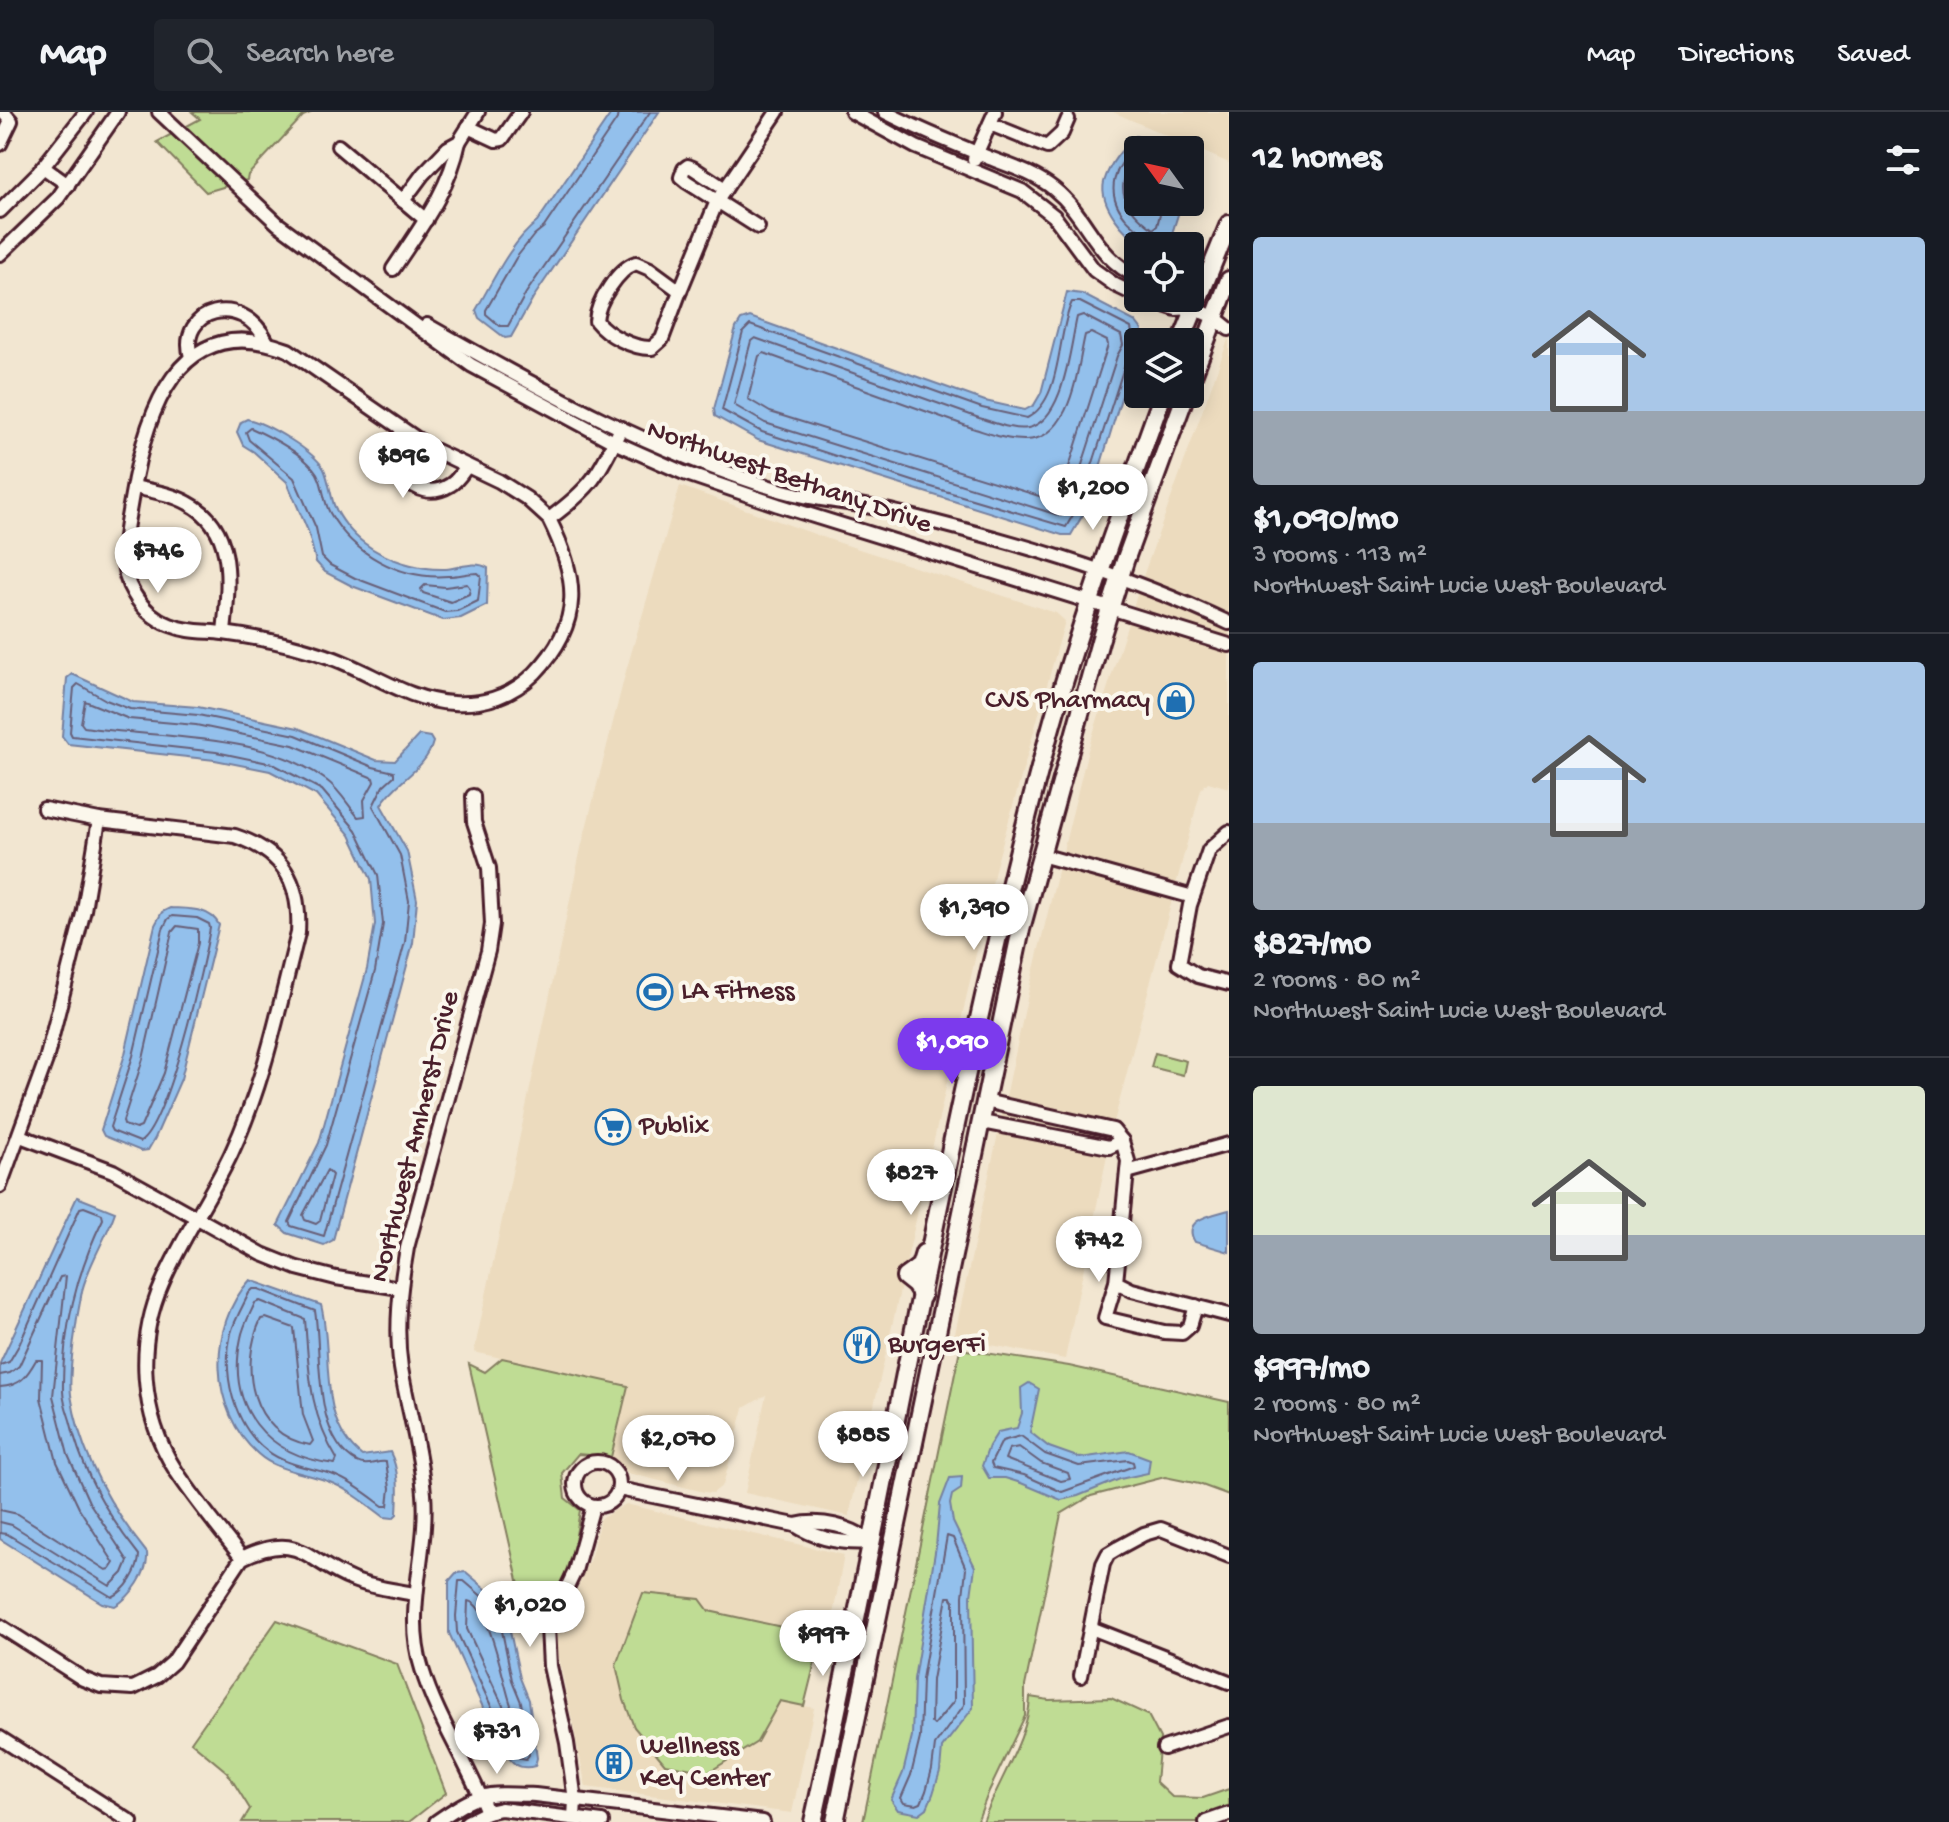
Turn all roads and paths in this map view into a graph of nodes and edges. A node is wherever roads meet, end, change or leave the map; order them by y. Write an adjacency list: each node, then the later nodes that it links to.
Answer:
1 (3, 112): 14 (street)
2 (86, 112): 17 (street)
3 (118, 112): 19 (street)
4 (159, 112): 32 (street, Northwest Bethany Drive)
5 (478, 112): 12 (street)
6 (521, 112): 12 (street)
7 (777, 112): 20 (street)
8 (852, 112): 18 (street)
9 (885, 112): 16 (street)
10 (992, 118): 11 (street); 16 (street)
11 (1068, 119)
12 (468, 127): 13 (street)
13 (459, 142): 21 (street); 24 (street)
14 (0, 144)
15 (338, 146): 21 (street)
16 (977, 152): 18 (street); 29 (street)
17 (43, 167): 19 (street); 23 (street)
18 (969, 169): 33 (street)
19 (68, 185): 27 (street)
20 (725, 189): 22 (street); 22 (street)
21 (403, 201): 24 (street)
22 (717, 201): 26 (street); 34 (street)
23 (0, 211)
24 (426, 220): 28 (street)
25 (1229, 224): 30 (main road)
26 (758, 227)
27 (0, 254)
28 (393, 269)
29 (1124, 270)
30 (1204, 273)
31 (1229, 280): 35 (main road)
32 (367, 288): 42 (street, Northwest Bethany Drive); 44 (street, Northwest Bethany Drive)
33 (1124, 289)
34 (680, 291): 34 (street)
35 (1221, 317): 36 (street); 38 (main road)
36 (1229, 329)
37 (267, 342): 39 (street); 39 (street); 43 (street)
38 (1204, 353)
39 (191, 357): 46 (street)
40 (1158, 408): 48 (main road)
41 (1181, 408): 49 (main road)
42 (621, 428): 44 (street); 48 (street, Northwest Bethany Drive)
43 (403, 430): 45 (street); 45 (street)
44 (614, 442): 47 (street); 50 (street, Northwest Bethany Drive)
45 (467, 466): 47 (street)
46 (134, 487): 53 (street); 53 (street)
47 (549, 519): 53 (street)
48 (1100, 571): 49 (street, Northwest Bethany Drive); 50 (main road)
49 (1120, 578): 51 (main road); 52 (street, Northwest Bethany Drive)
50 (1090, 602): 51 (street, Northwest Bethany Drive); 55 (main road)
51 (1110, 608): 54 (street, Northwest Bethany Drive); 61 (main road)
52 (1229, 623)
53 (224, 633)
54 (1229, 645)
55 (1038, 780): 60 (main road); 61 (main road)
56 (473, 796): 81 (street, Northwest Amherst Drive)
57 (44, 809): 58 (street)
58 (99, 820): 72 (street); 78 (street)
59 (1229, 832): 62 (street)
60 (1021, 842): 63 (main road); 65 (main road)
61 (1041, 855): 62 (street); 63 (main road)
62 (1193, 897): 64 (street)
63 (1012, 973): 66 (main road)
64 (1229, 984)
65 (976, 1041): 67 (main road); 69 (main road)
66 (985, 1101): 68 (street); 69 (main road)
67 (962, 1105): 79 (main road); 86 (main road)
68 (1027, 1111): 70 (street); 71 (street)
69 (982, 1122): 71 (street); 79 (main road)
70 (1085, 1124): 73 (street); 74 (street)
71 (1023, 1130): 73 (street)
72 (20, 1136): 77 (street); 78 (street)
73 (1081, 1141): 74 (street)
74 (1122, 1141): 76 (street)
75 (1229, 1144): 76 (street)
76 (1127, 1172): 80 (street)
77 (0, 1186)
78 (197, 1218): 81 (street); 88 (street)
79 (957, 1241): 92 (main road)
80 (1116, 1282): 82 (street); 82 (street)
81 (400, 1288): 89 (street, Northwest Amherst Drive)
82 (1196, 1306): 83 (street)
83 (1229, 1315)
84 (619, 1489): 85 (street); 85 (street); 86 (street)
85 (593, 1506): 101 (street)
86 (872, 1542): 92 (main road); 110 (main road)
87 (1229, 1556): 91 (street)
88 (242, 1558): 89 (street); 95 (street)
89 (415, 1594): 100 (street, Northwest Amherst Drive)
90 (0, 1626): 95 (street)
91 (1091, 1628): 93 (street); 94 (street)
92 (874, 1634): 111 (main road)
93 (1081, 1676)
94 (1229, 1682)
95 (133, 1688): 96 (street)
96 (137, 1702)
97 (1229, 1726): 99 (street)
98 (0, 1738): 105 (street)
99 (1164, 1748)
100 (480, 1795): 101 (street); 102 (street, Northwest Amherst Drive); 106 (street)
101 (575, 1800): 104 (street); 109 (street)
102 (487, 1812): 104 (street); 107 (street)
103 (1229, 1814): 112 (street)
104 (574, 1818): 108 (street)
105 (131, 1822)
106 (436, 1822)
107 (467, 1822)
108 (602, 1822)
109 (763, 1822)
110 (813, 1822)
111 (835, 1822)
112 (1206, 1822)

